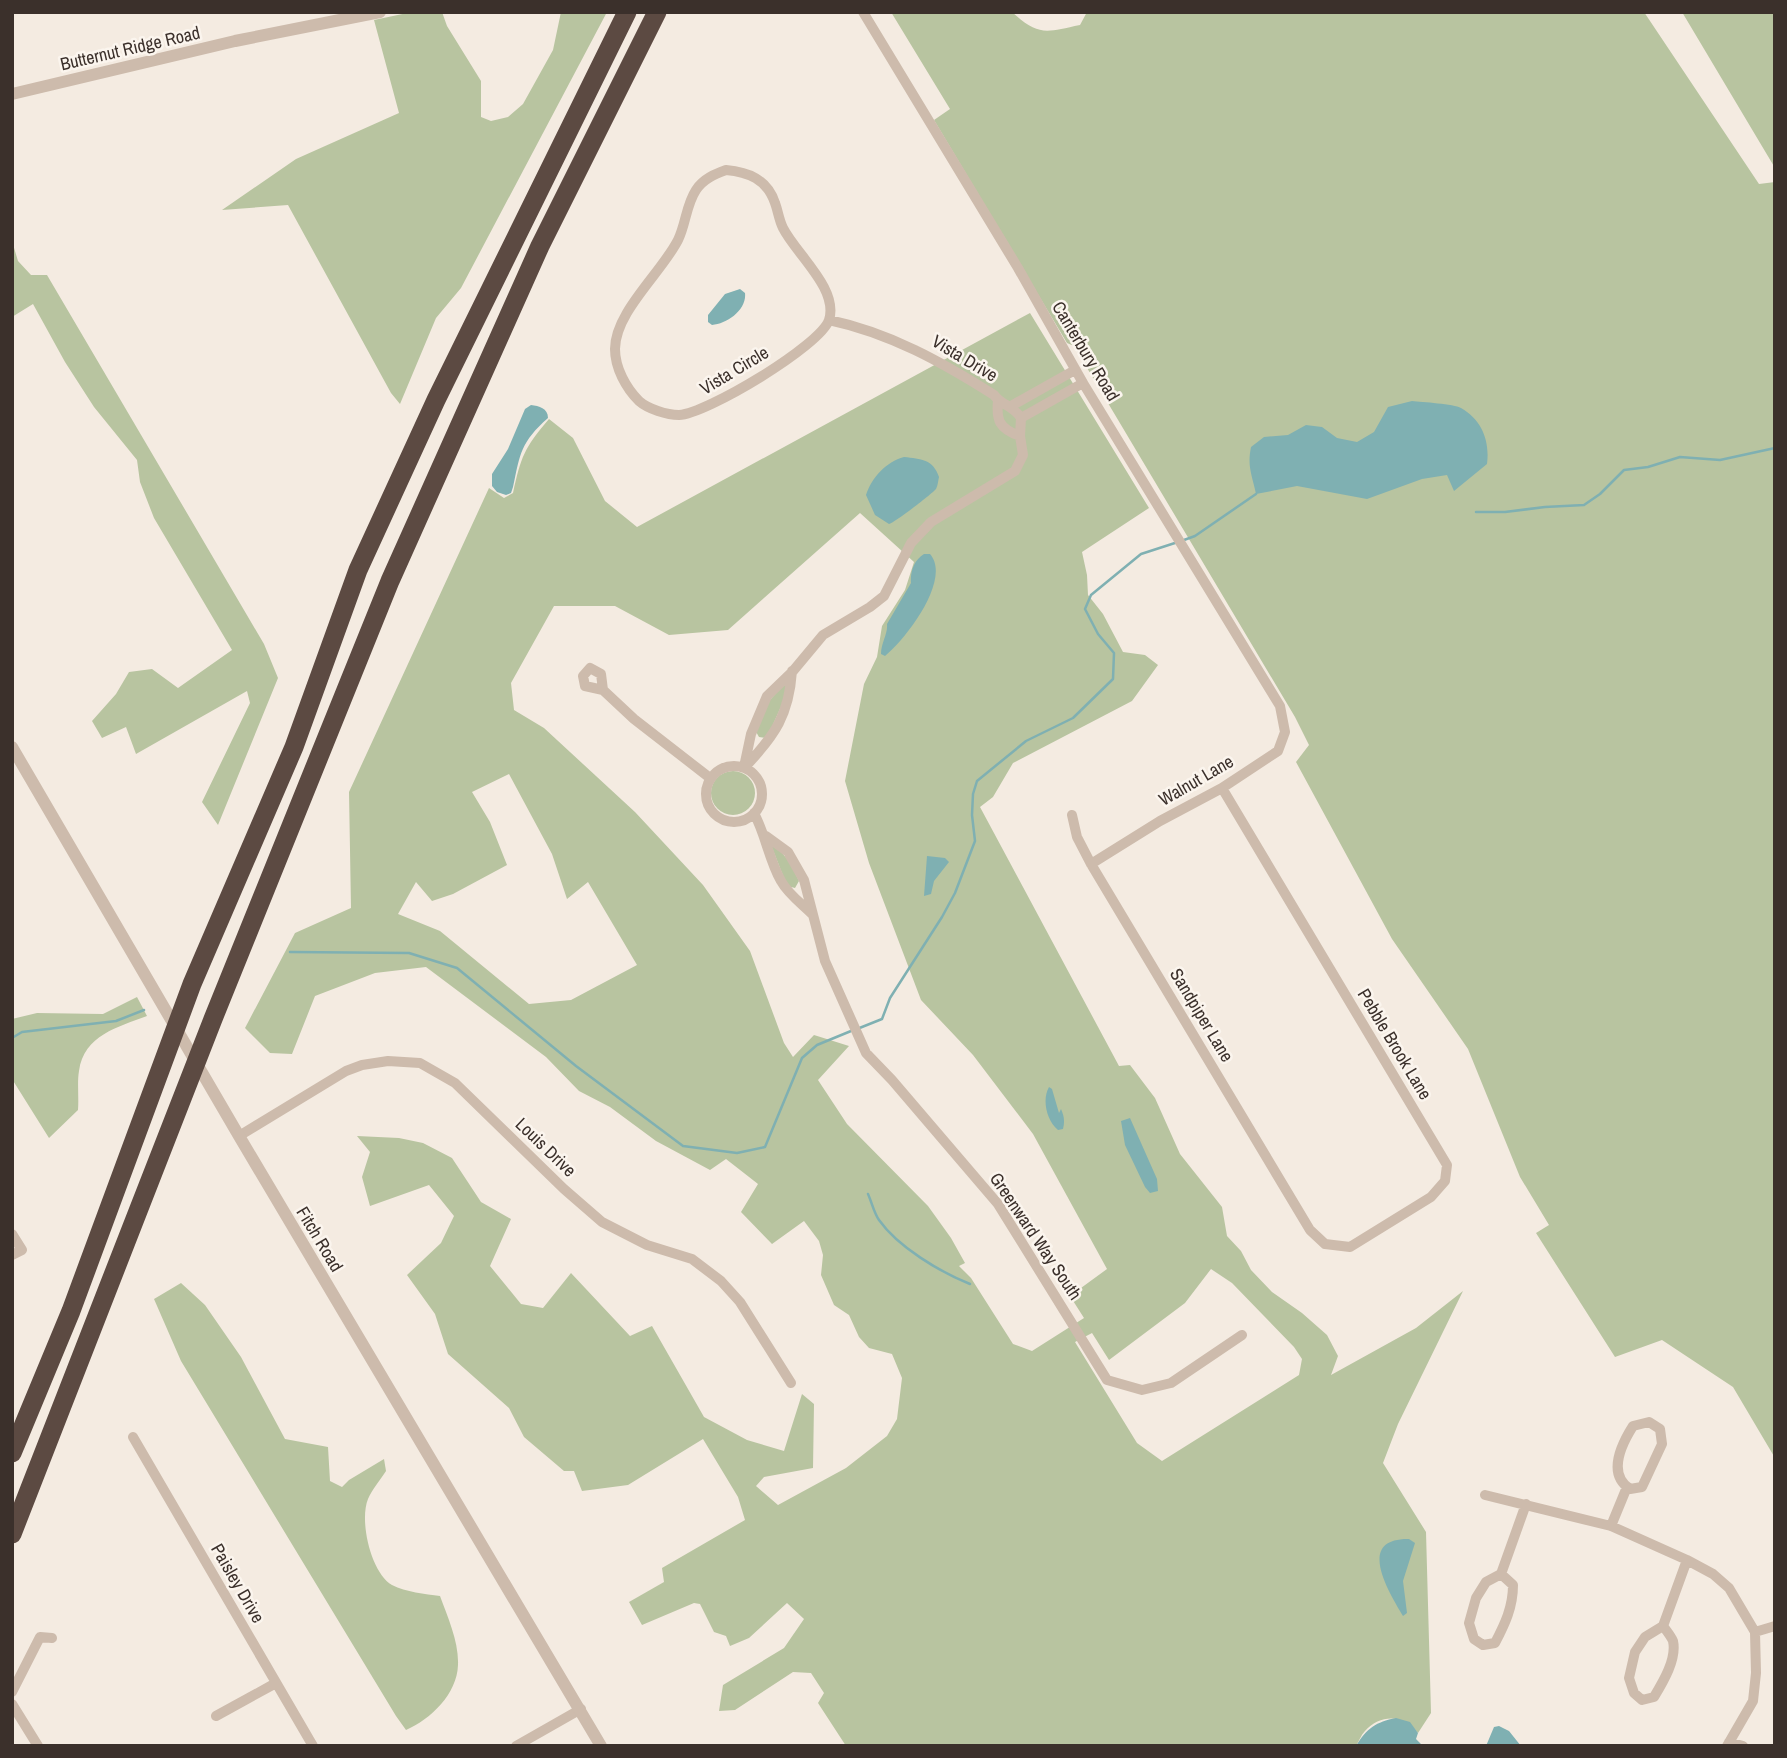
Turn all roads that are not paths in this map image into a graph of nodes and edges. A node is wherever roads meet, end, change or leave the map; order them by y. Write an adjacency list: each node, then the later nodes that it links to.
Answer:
1 (380, 12): 5 (street, Butternut Ridge Road)
2 (627, 12): 32 (highway)
3 (657, 12): 37 (highway)
4 (863, 12): 7 (street, Canterbury Road)
5 (12, 94)
6 (829, 320): 6 (street, Vista Circle); 9 (street, Vista Drive)
7 (1075, 370): 8 (street, Canterbury Road); 10 (street)
8 (1083, 383): 11 (street); 15 (street, Canterbury Road)
9 (999, 401): 10 (street, Vista Drive); 12 (street)
10 (1011, 406): 11 (street)
11 (1021, 418): 12 (street)
12 (1020, 436): 13 (street)
13 (792, 671): 17 (street); 17 (street)
14 (603, 690): 18 (street)
15 (1280, 706): 19 (street, Walnut Lane)
16 (12, 747): 25 (street, Fitch Road)
17 (744, 767): 18 (street); 20 (street)
18 (710, 778): 20 (street)
19 (1222, 788): 23 (street, Walnut Lane); 26 (street, Pebble Brook Lane)
20 (754, 813): 22 (street, Greenward Way South)
21 (1072, 815): 23 (street, Sandpiper Lane)
22 (766, 836): 24 (street, Greenward Way South); 24 (street, Greenward Way South)
23 (1091, 864): 26 (street, Sandpiper Lane)
24 (814, 916): 29 (street, Greenward Way South)
25 (239, 1136): 30 (street, Louis Drive); 47 (street, Fitch Road)
26 (1310, 1230)
27 (12, 1234): 28 (street)
28 (17, 1253)
29 (1242, 1335)
30 (791, 1383)
31 (133, 1437): 44 (street, Paisley Drive)
32 (12, 1453)
33 (1627, 1487): 33 (street); 36 (street)
34 (1485, 1495): 35 (street)
35 (1526, 1504): 36 (street); 39 (street)
36 (1611, 1527): 38 (street)
37 (12, 1534)
38 (1687, 1560): 40 (street); 42 (street)
39 (1502, 1574): 39 (street)
40 (1663, 1626): 40 (street)
41 (1775, 1626): 42 (street)
42 (1755, 1632): 49 (street)
43 (52, 1638): 45 (street)
44 (276, 1683): 48 (street); 51 (street, Paisley Drive)
45 (12, 1692)
46 (12, 1703): 50 (street)
47 (581, 1709): 52 (street); 53 (street, Fitch Road)
48 (216, 1716)
49 (1728, 1744): 54 (street)
50 (38, 1746)
51 (313, 1746)
52 (516, 1746)
53 (601, 1746)
54 (1742, 1746)

